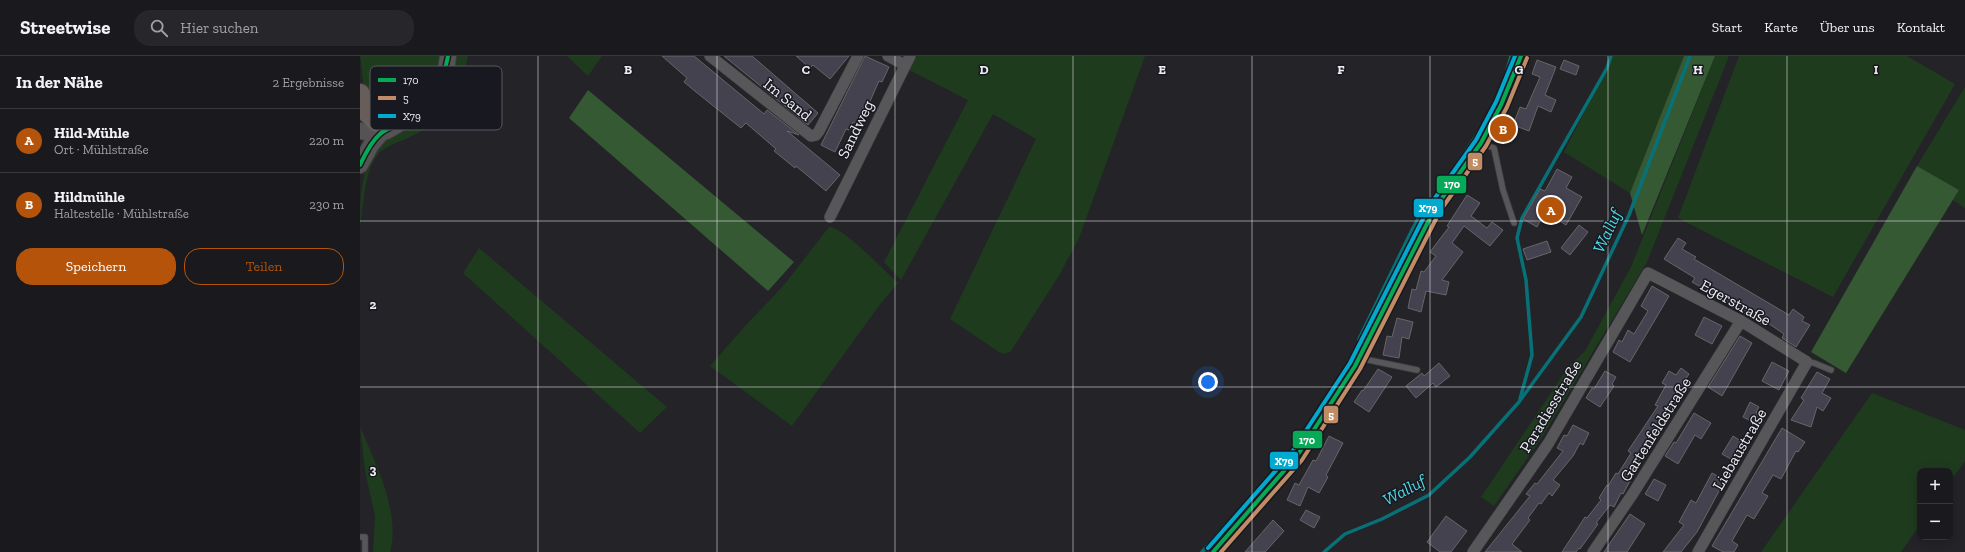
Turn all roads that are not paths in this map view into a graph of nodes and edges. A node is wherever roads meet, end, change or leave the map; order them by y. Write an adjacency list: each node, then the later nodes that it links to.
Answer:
1 (448, 56): 7 (street)
2 (710, 56): 3 (street, Im Sand)
3 (858, 56)
4 (888, 56): 6 (street)
5 (1521, 56): 13 (street)
6 (906, 59): 15 (street, Sandweg)
7 (446, 66)
8 (360, 94): 9 (highway)
9 (370, 119)
10 (370, 126): 12 (street)
11 (372, 130): 14 (street)
12 (360, 131)
13 (1481, 143): 16 (lane); 19 (street)
14 (360, 165)
15 (830, 217)
16 (1514, 223)
17 (1648, 273): 18 (street, Egerstraße); 26 (street, Paradiesstraße)
18 (1741, 322): 20 (street, Egerstraße); 27 (street, Gartenfeldstraße)
19 (1359, 358): 21 (lane); 25 (street)
20 (1807, 362): 22 (lane); 28 (street, Liebaustraße)
21 (1417, 370)
22 (1831, 370)
23 (360, 538): 24 (lane)
24 (365, 552)
25 (1213, 552)
26 (1473, 552)
27 (1593, 552)
28 (1698, 552)

